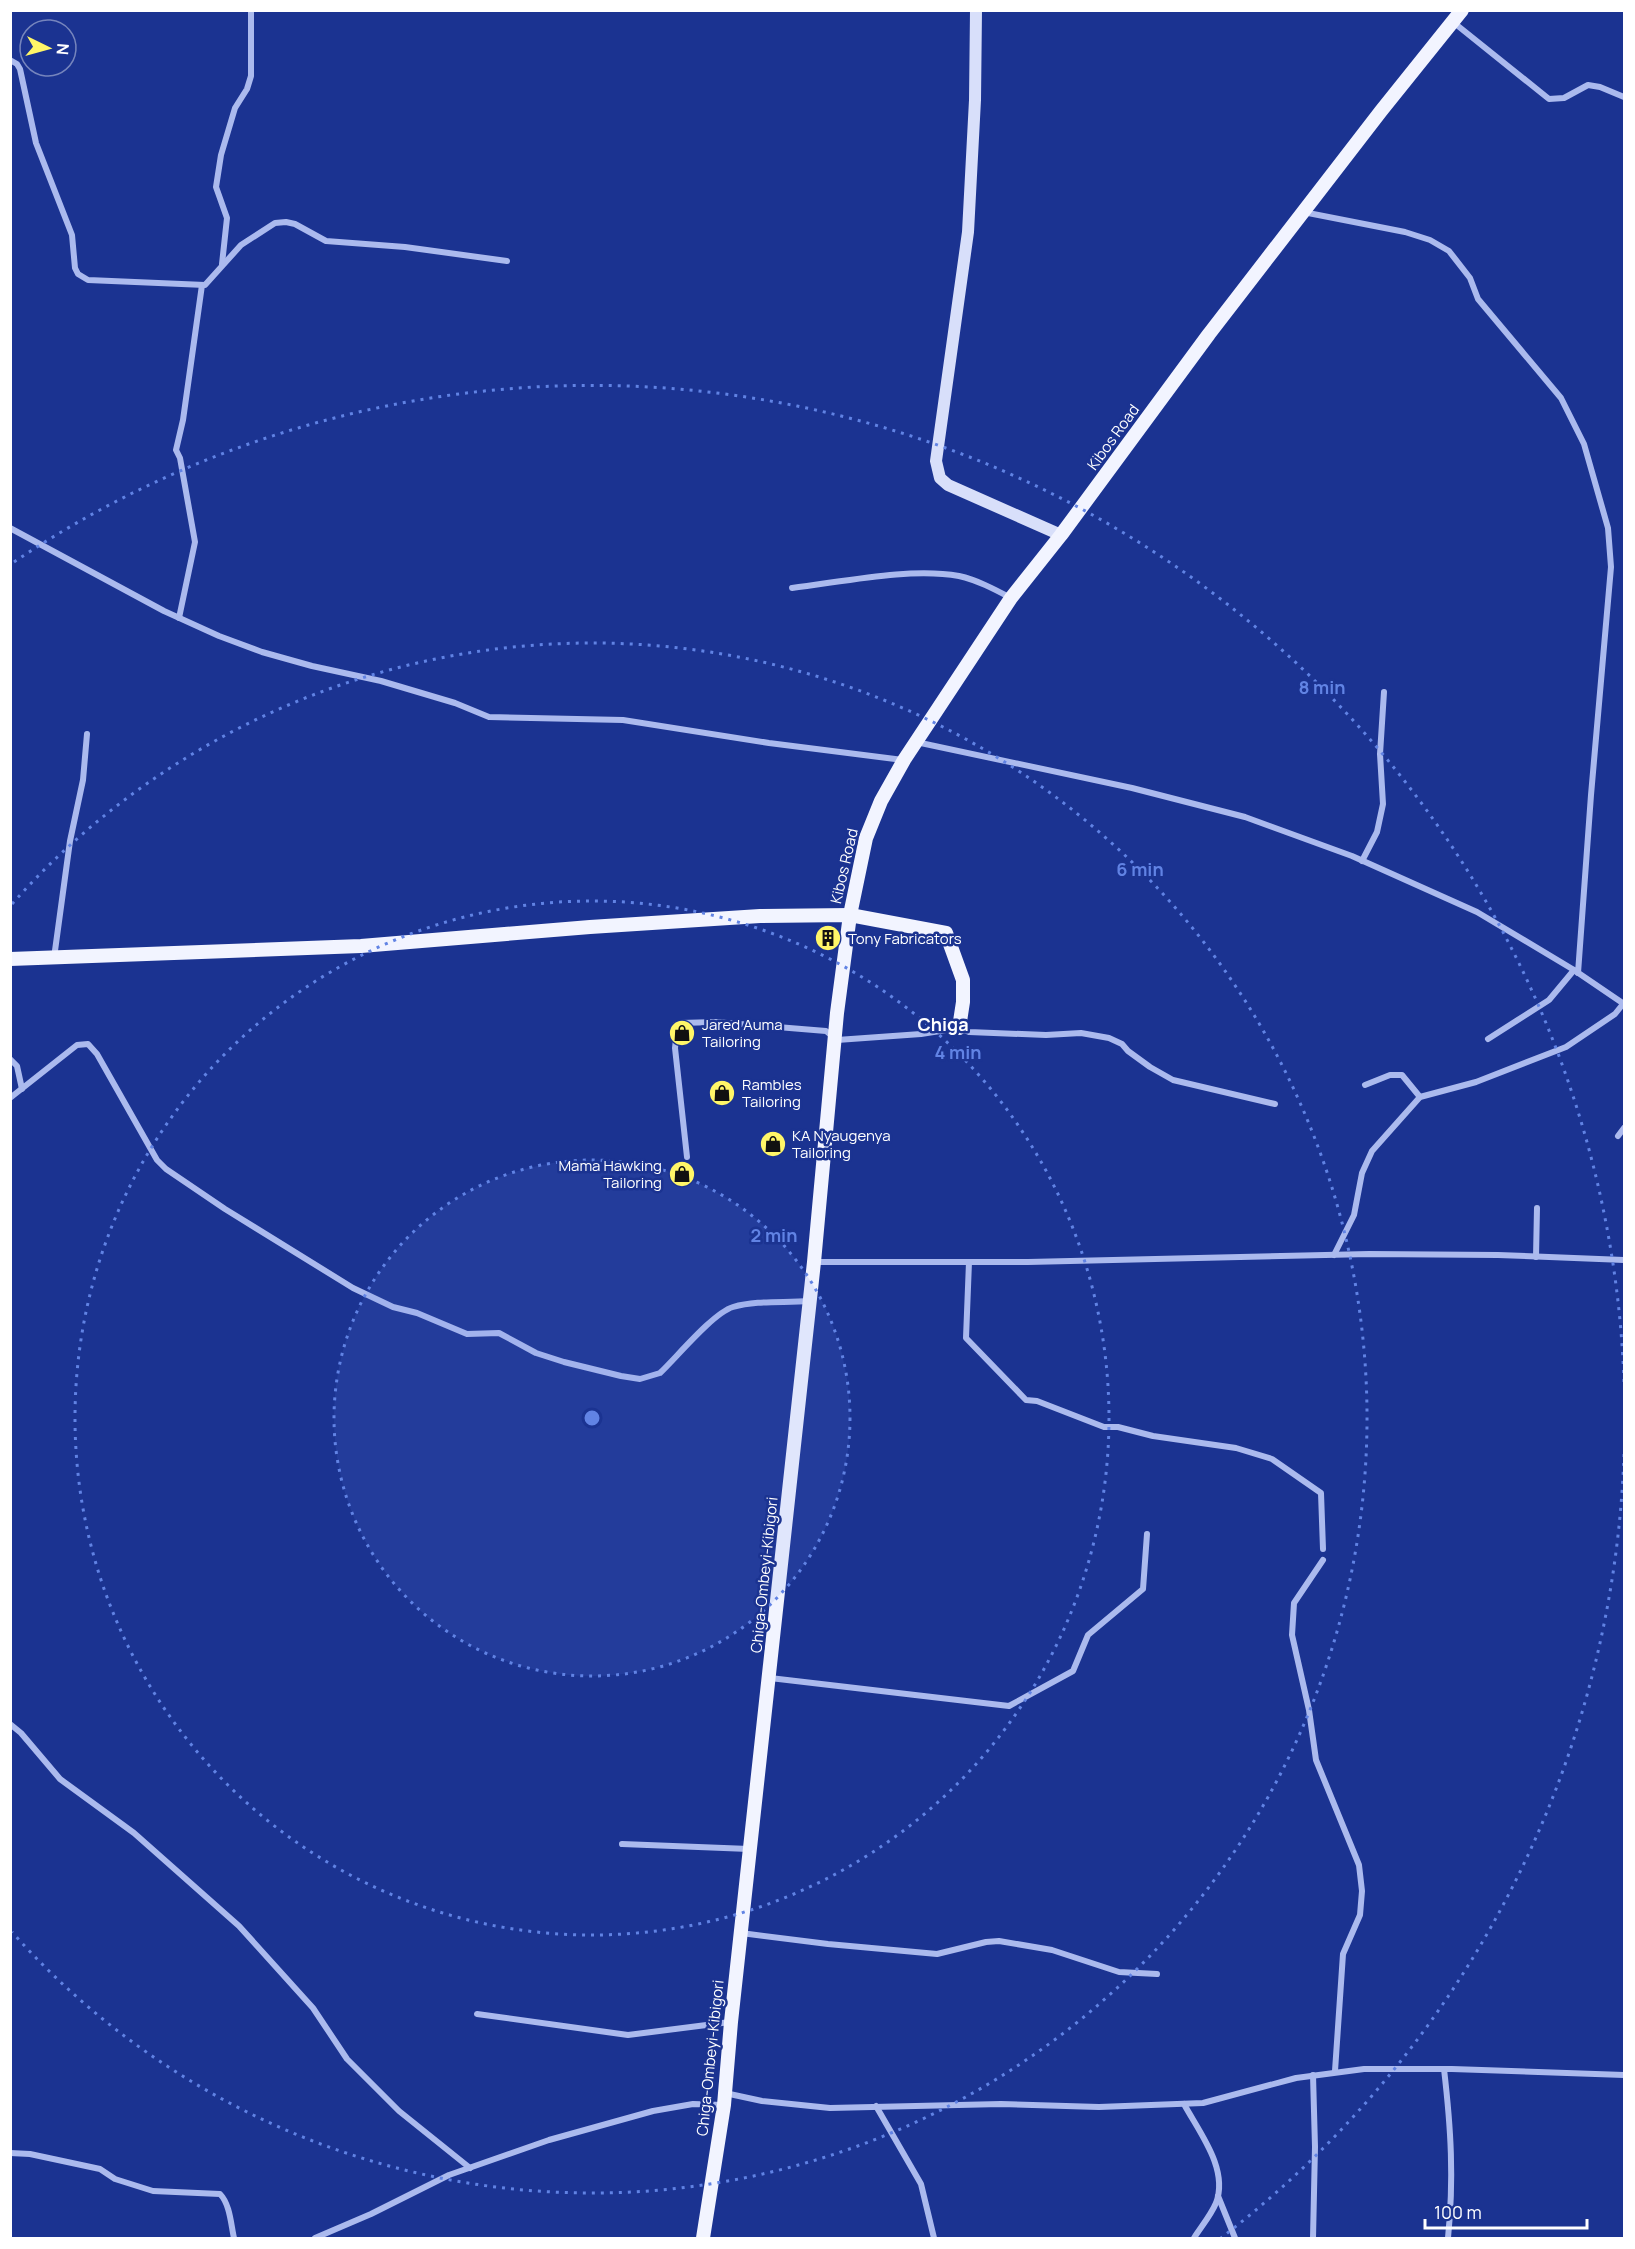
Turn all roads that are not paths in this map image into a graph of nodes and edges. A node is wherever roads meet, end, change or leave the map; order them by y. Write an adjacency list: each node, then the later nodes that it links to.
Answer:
1 (251, 10): 9 (street)
2 (976, 10): 12 (street)
3 (1462, 10): 4 (main road, Kibos Road)
4 (1453, 22): 6 (street); 7 (main road, Kibos Road)
5 (10, 60): 10 (street)
6 (1624, 97)
7 (1303, 212): 12 (main road, Kibos Road); 24 (street)
8 (507, 261): 9 (street)
9 (222, 264): 10 (street)
10 (202, 285): 15 (street)
11 (10, 528): 15 (street)
12 (1061, 535): 14 (main road, Kibos Road)
13 (792, 588): 14 (street)
14 (1011, 598): 18 (main road, Kibos Road)
15 (179, 618): 19 (street)
16 (1384, 692): 20 (street)
17 (87, 734): 22 (street)
18 (916, 742): 19 (main road, Kibos Road); 20 (street)
19 (904, 760): 21 (main road, Kibos Road)
20 (1362, 861): 24 (street)
21 (850, 915): 22 (main road); 26 (main road); 27 (main road, Chiga-Ombeyi-Kibigori)
22 (54, 958): 23 (main road)
23 (10, 959)
24 (1576, 972): 25 (street); 28 (street)
25 (1624, 1004): 32 (street)
26 (959, 1028): 27 (street); 34 (street)
27 (835, 1038): 37 (street); 42 (main road, Chiga-Ombeyi-Kibigori)
28 (1488, 1039)
29 (10, 1059): 31 (street)
30 (1365, 1085): 32 (street)
31 (22, 1089): 33 (street); 44 (street)
32 (1420, 1097): 39 (street)
33 (10, 1098)
34 (1275, 1104)
35 (1624, 1128): 36 (street)
36 (1618, 1136)
37 (687, 1157)
38 (1537, 1209): 40 (street)
39 (1334, 1255): 40 (street); 43 (street)
40 (1536, 1257): 41 (street)
41 (1624, 1260)
42 (814, 1262): 43 (street); 44 (main road, Chiga-Ombeyi-Kibigori)
43 (969, 1262): 46 (street)
44 (809, 1301): 48 (main road, Chiga-Ombeyi-Kibigori)
45 (1147, 1534): 48 (street)
46 (1323, 1549)
47 (1323, 1560): 57 (street)
48 (769, 1678): 51 (main road, Chiga-Ombeyi-Kibigori)
49 (10, 1724): 64 (street)
50 (622, 1844): 51 (street)
51 (750, 1849): 52 (main road, Chiga-Ombeyi-Kibigori)
52 (740, 1932): 53 (street); 55 (main road, Chiga-Ombeyi-Kibigori)
53 (1157, 1974)
54 (477, 2014): 55 (street)
55 (731, 2022): 60 (main road, Chiga-Ombeyi-Kibigori)
56 (1444, 2069): 57 (street); 59 (street); 73 (street)
57 (1335, 2071): 58 (street)
58 (1313, 2075): 61 (street); 72 (street)
59 (1624, 2075)
60 (724, 2099): 62 (street); 64 (street); 68 (main road, Chiga-Ombeyi-Kibigori)
61 (1184, 2104): 62 (street); 65 (street)
62 (876, 2106): 69 (street)
63 (10, 2153): 66 (street)
64 (470, 2168): 67 (street)
65 (1218, 2195): 70 (street); 71 (street)
66 (234, 2238)
67 (315, 2238)
68 (704, 2238)
69 (934, 2238)
70 (1194, 2238)
71 (1235, 2238)
72 (1313, 2238)
73 (1449, 2238)

